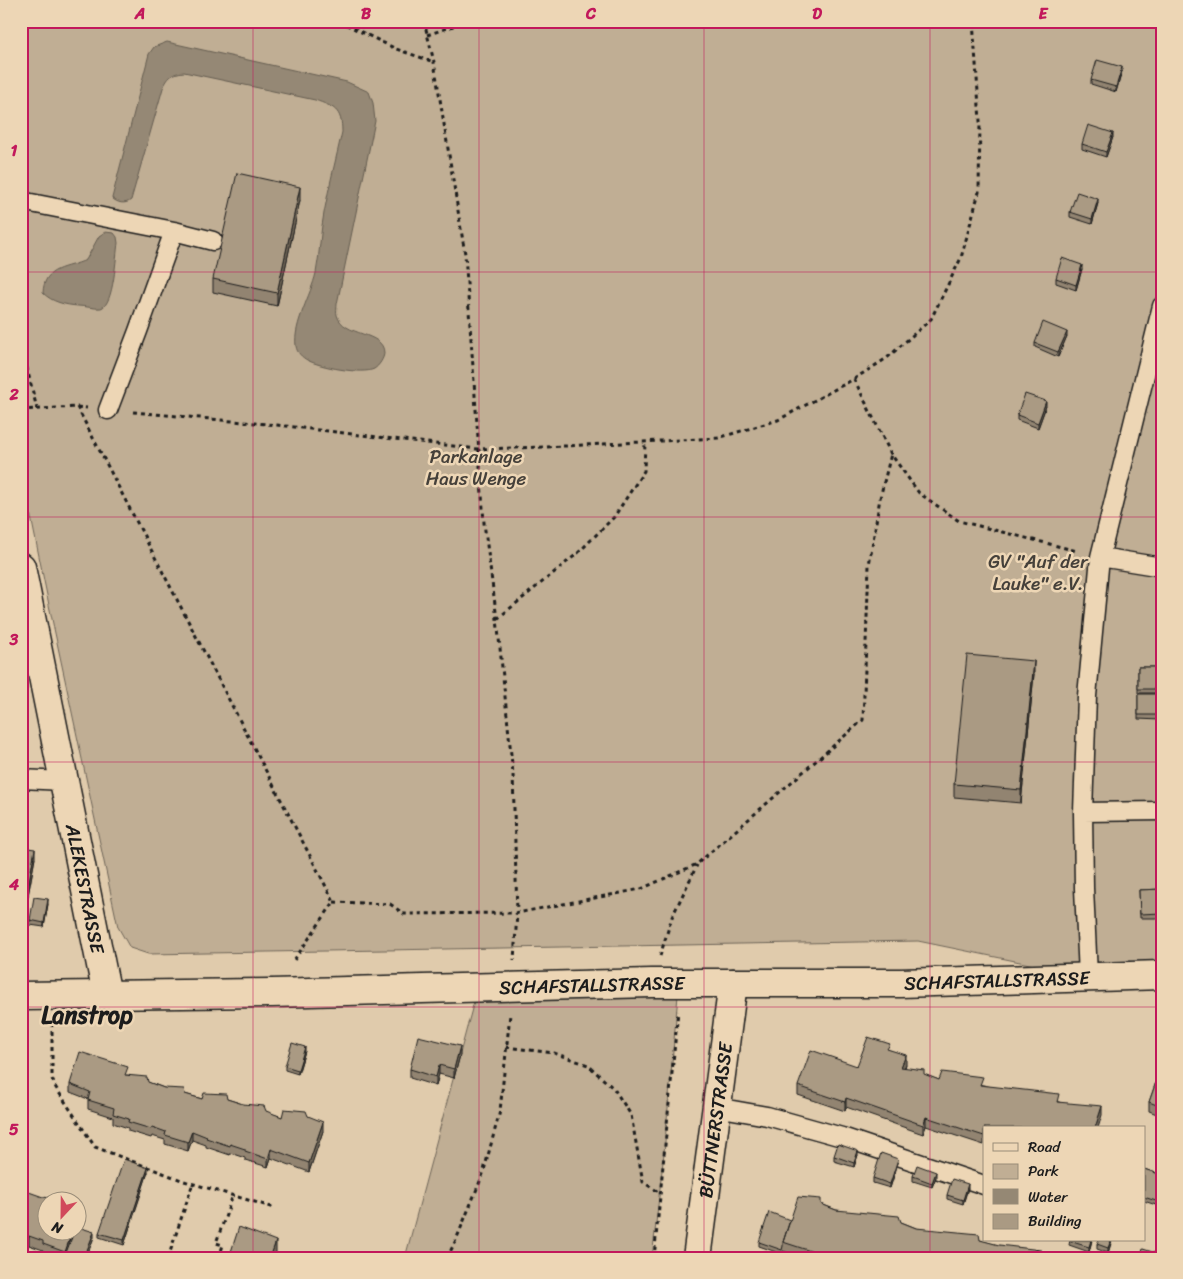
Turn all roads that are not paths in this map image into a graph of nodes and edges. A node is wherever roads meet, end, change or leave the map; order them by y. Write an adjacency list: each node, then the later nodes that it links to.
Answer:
1 (21, 201): 2 (lane)
2 (174, 231): 3 (lane); 6 (lane)
3 (213, 241)
4 (1162, 306): 5 (lane)
5 (1158, 335): 7 (lane)
6 (108, 410)
7 (1100, 557): 9 (lane); 13 (lane)
8 (21, 567): 11 (street, ALEKESTRASSE)
9 (1162, 567)
10 (21, 779): 11 (lane)
11 (64, 781): 17 (street, ALEKESTRASSE)
12 (1162, 811): 13 (lane)
13 (1083, 812): 15 (lane)
14 (1162, 975): 15 (street, SCHAFSTALLSTRASSE)
15 (1088, 976): 16 (street, SCHAFSTALLSTRASSE)
16 (733, 983): 17 (street, SCHAFSTALLSTRASSE); 19 (street, BÜTTNERSTRASSE)
17 (107, 995): 18 (street, SCHAFSTALLSTRASSE)
18 (21, 996)
19 (716, 1107): 20 (lane); 21 (street, BÜTTNERSTRASSE)
20 (983, 1185)
21 (697, 1258)

